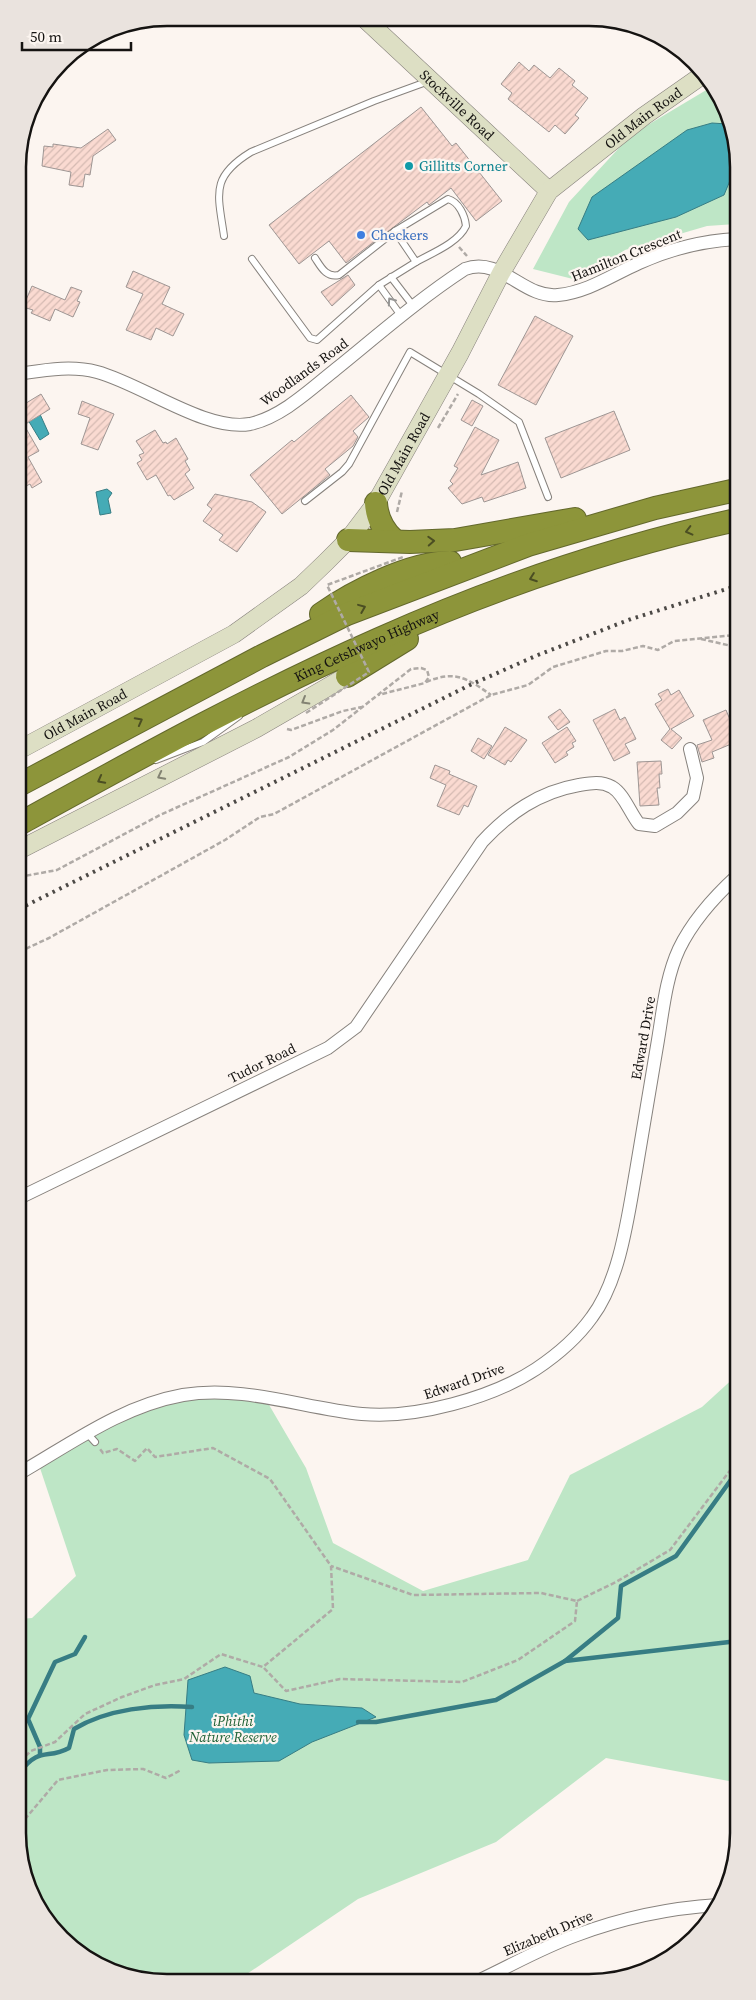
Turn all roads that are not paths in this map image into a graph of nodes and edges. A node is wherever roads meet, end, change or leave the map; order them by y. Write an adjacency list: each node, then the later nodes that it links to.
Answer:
1 (373, 26): 3 (street, Stockville Road)
2 (698, 78): 4 (street, Old Main Road)
3 (433, 80): 4 (street, Stockville Road); 6 (lane)
4 (549, 190): 11 (street, Old Main Road)
5 (395, 231): 8 (lane); 10 (lane); 10 (lane)
6 (224, 236)
7 (730, 240): 11 (street, Hamilton Crescent)
8 (315, 258)
9 (252, 259): 13 (lane)
10 (416, 262): 12 (lane)
11 (501, 273): 14 (street, Woodlands Road); 17 (street, Old Main Road)
12 (391, 277): 13 (lane); 14 (lane)
13 (380, 285): 15 (lane, one-way to 13)
14 (414, 307): 15 (street, Woodlands Road)
15 (402, 317): 16 (street, Woodlands Road)
16 (27, 373)
17 (448, 375): 19 (lane); 20 (lane); 21 (street, Old Main Road)
18 (730, 491): 22 (highway)
19 (548, 497)
20 (305, 501)
21 (376, 503): 24 (highway); 25 (street, Old Main Road)
22 (655, 508): 24 (highway, one-way to 22); 30 (highway, one-way to 22)
23 (730, 522): 26 (highway, King Cetshwayo Highway, one-way to 26)
24 (403, 539): 25 (highway)
25 (348, 540): 28 (street, Old Main Road)
26 (468, 601): 27 (highway); 31 (highway, King Cetshwayo Highway, one-way to 31)
27 (347, 676): 32 (street, one-way to 32)
28 (27, 746)
29 (690, 749): 34 (street, Tudor Road)
30 (27, 782)
31 (27, 820)
32 (27, 846)
33 (730, 884): 35 (street, Edward Drive)
34 (26, 1194)
35 (86, 1432): 36 (lane); 37 (street, Edward Drive)
36 (95, 1442)
37 (26, 1469)
38 (709, 1906): 39 (street, Elizabeth Drive)
39 (493, 1974)

